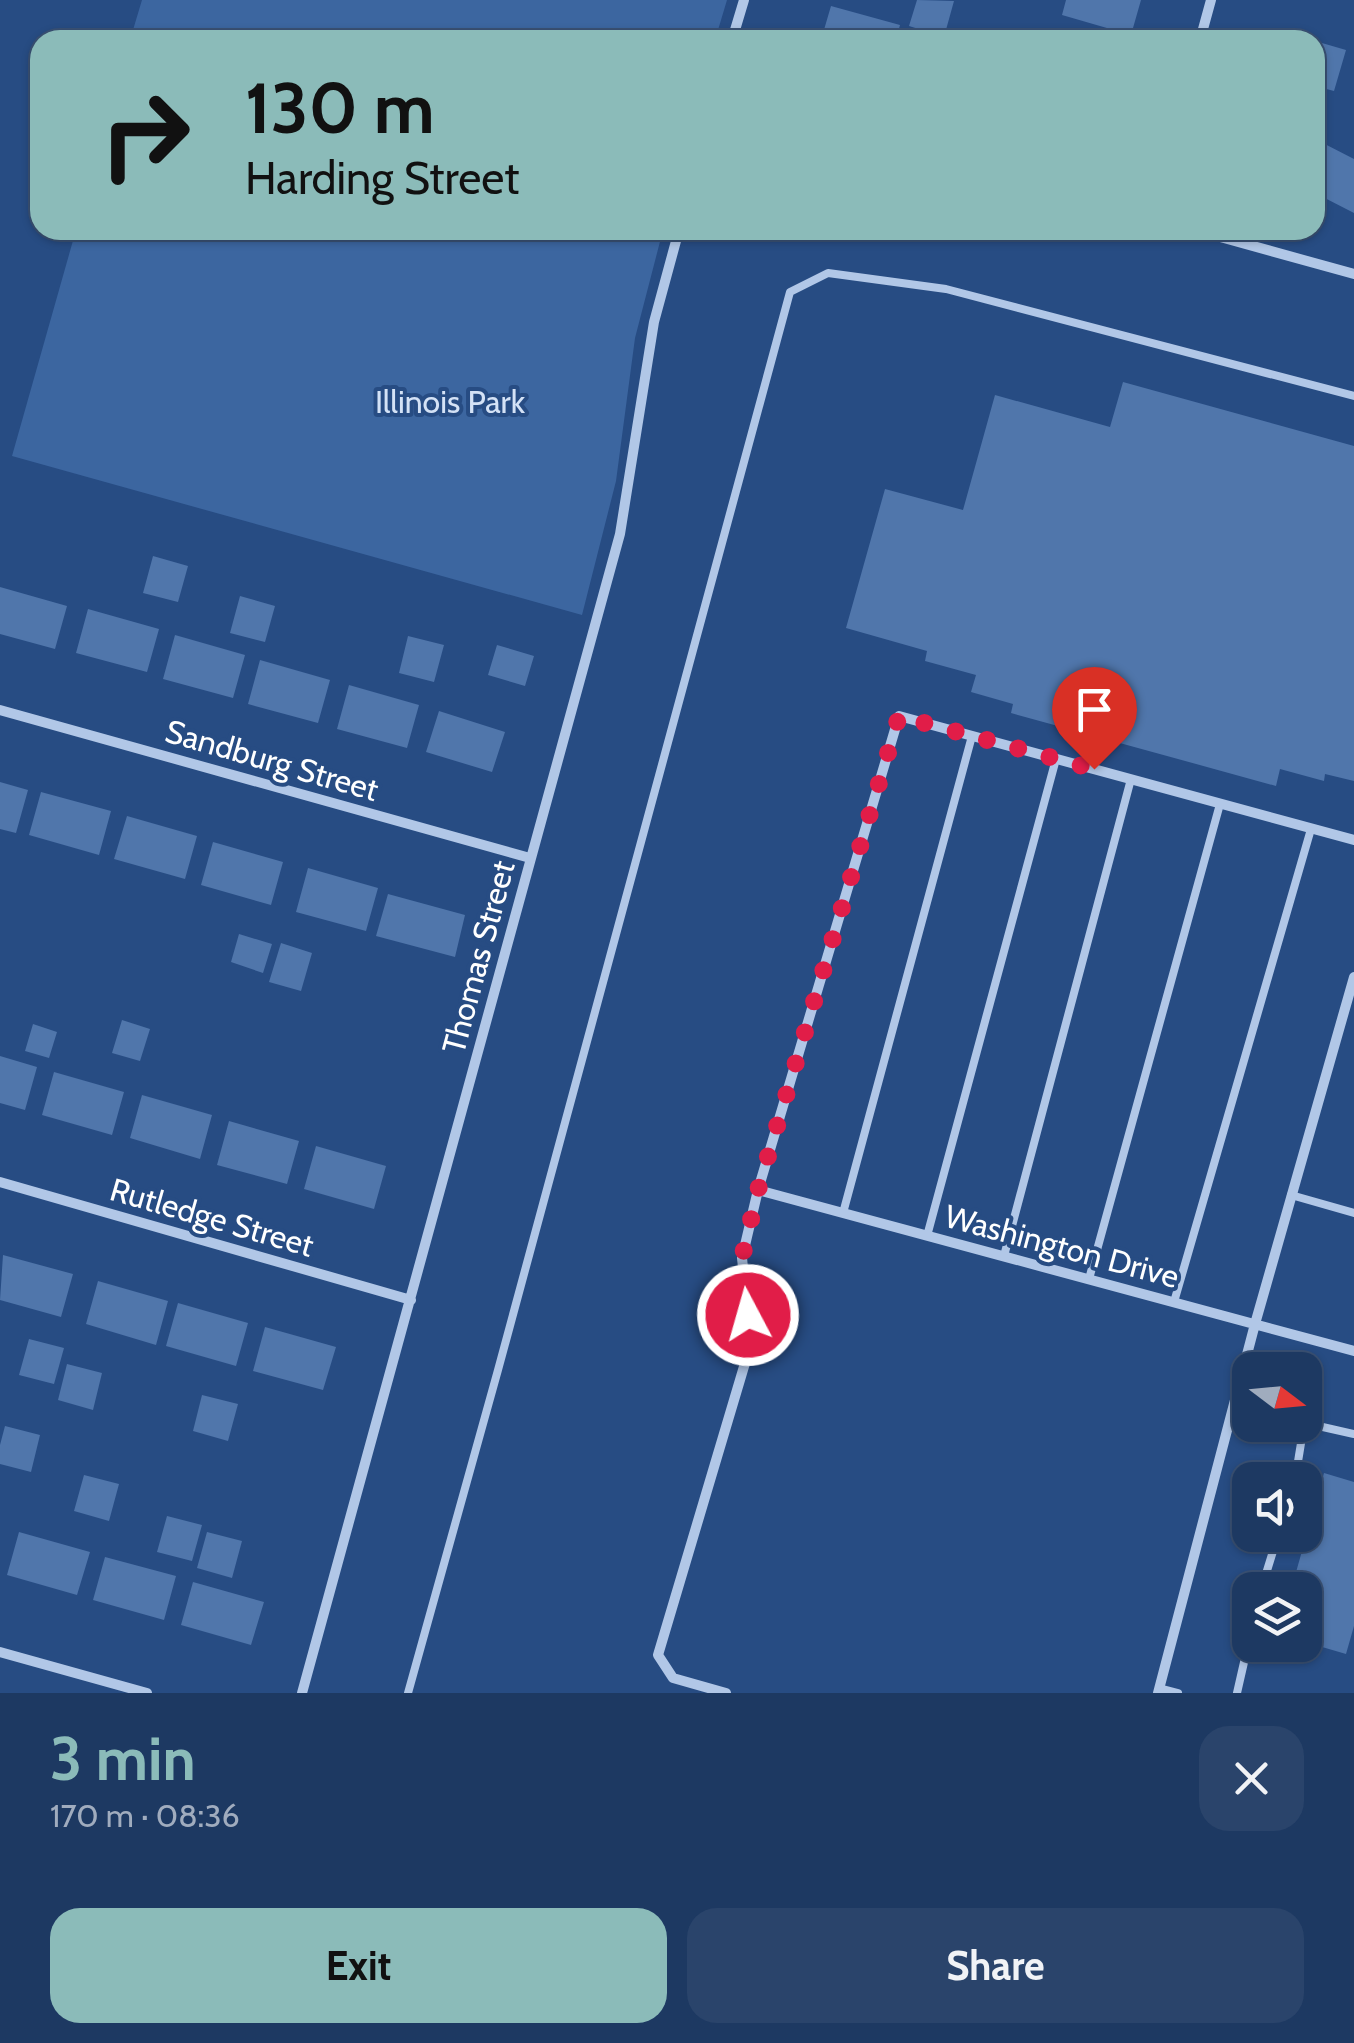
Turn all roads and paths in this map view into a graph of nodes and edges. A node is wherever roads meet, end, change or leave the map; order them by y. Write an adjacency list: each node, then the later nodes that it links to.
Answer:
1 (744, 0): 3 (street)
2 (1211, 0): 4 (street)
3 (735, 30)
4 (1203, 30)
5 (677, 240): 16 (street, Thomas Street)
6 (1232, 240): 7 (street)
7 (1354, 274)
8 (1354, 396): 39 (lane)
9 (0, 710): 16 (street, Sandburg Street)
10 (972, 736): 11 (street); 19 (street); 21 (lane)
11 (1056, 759): 12 (street); 23 (lane)
12 (1131, 780): 13 (street); 24 (lane)
13 (1220, 804): 14 (street); 25 (lane)
14 (1311, 828): 15 (street); 27 (lane)
15 (1354, 840)
16 (530, 858): 26 (street, Thomas Street)
17 (1354, 978): 20 (street)
18 (0, 1182): 26 (street, Rutledge Street)
19 (758, 1190): 21 (street, Washington Drive); 40 (street)
20 (1292, 1195): 22 (lane); 28 (street)
21 (843, 1213): 23 (street, Washington Drive)
22 (1354, 1213)
23 (927, 1236): 24 (street, Washington Drive)
24 (1004, 1256): 25 (street, Washington Drive)
25 (1089, 1280): 27 (street, Washington Drive)
26 (411, 1300): 38 (street, Thomas Street)
27 (1174, 1302): 28 (street, Washington Drive)
28 (1255, 1324): 29 (street, Washington Drive); 30 (street)
29 (1354, 1350)
30 (1247, 1352)
31 (1232, 1410): 36 (street)
32 (1322, 1428): 33 (lane)
33 (1354, 1434)
34 (0, 1652): 37 (street)
35 (1244, 1662): 42 (lane)
36 (1159, 1690): 41 (lane)
37 (147, 1693)
38 (302, 1693)
39 (408, 1693)
40 (726, 1693)
41 (1178, 1693)
42 (1237, 1693)

